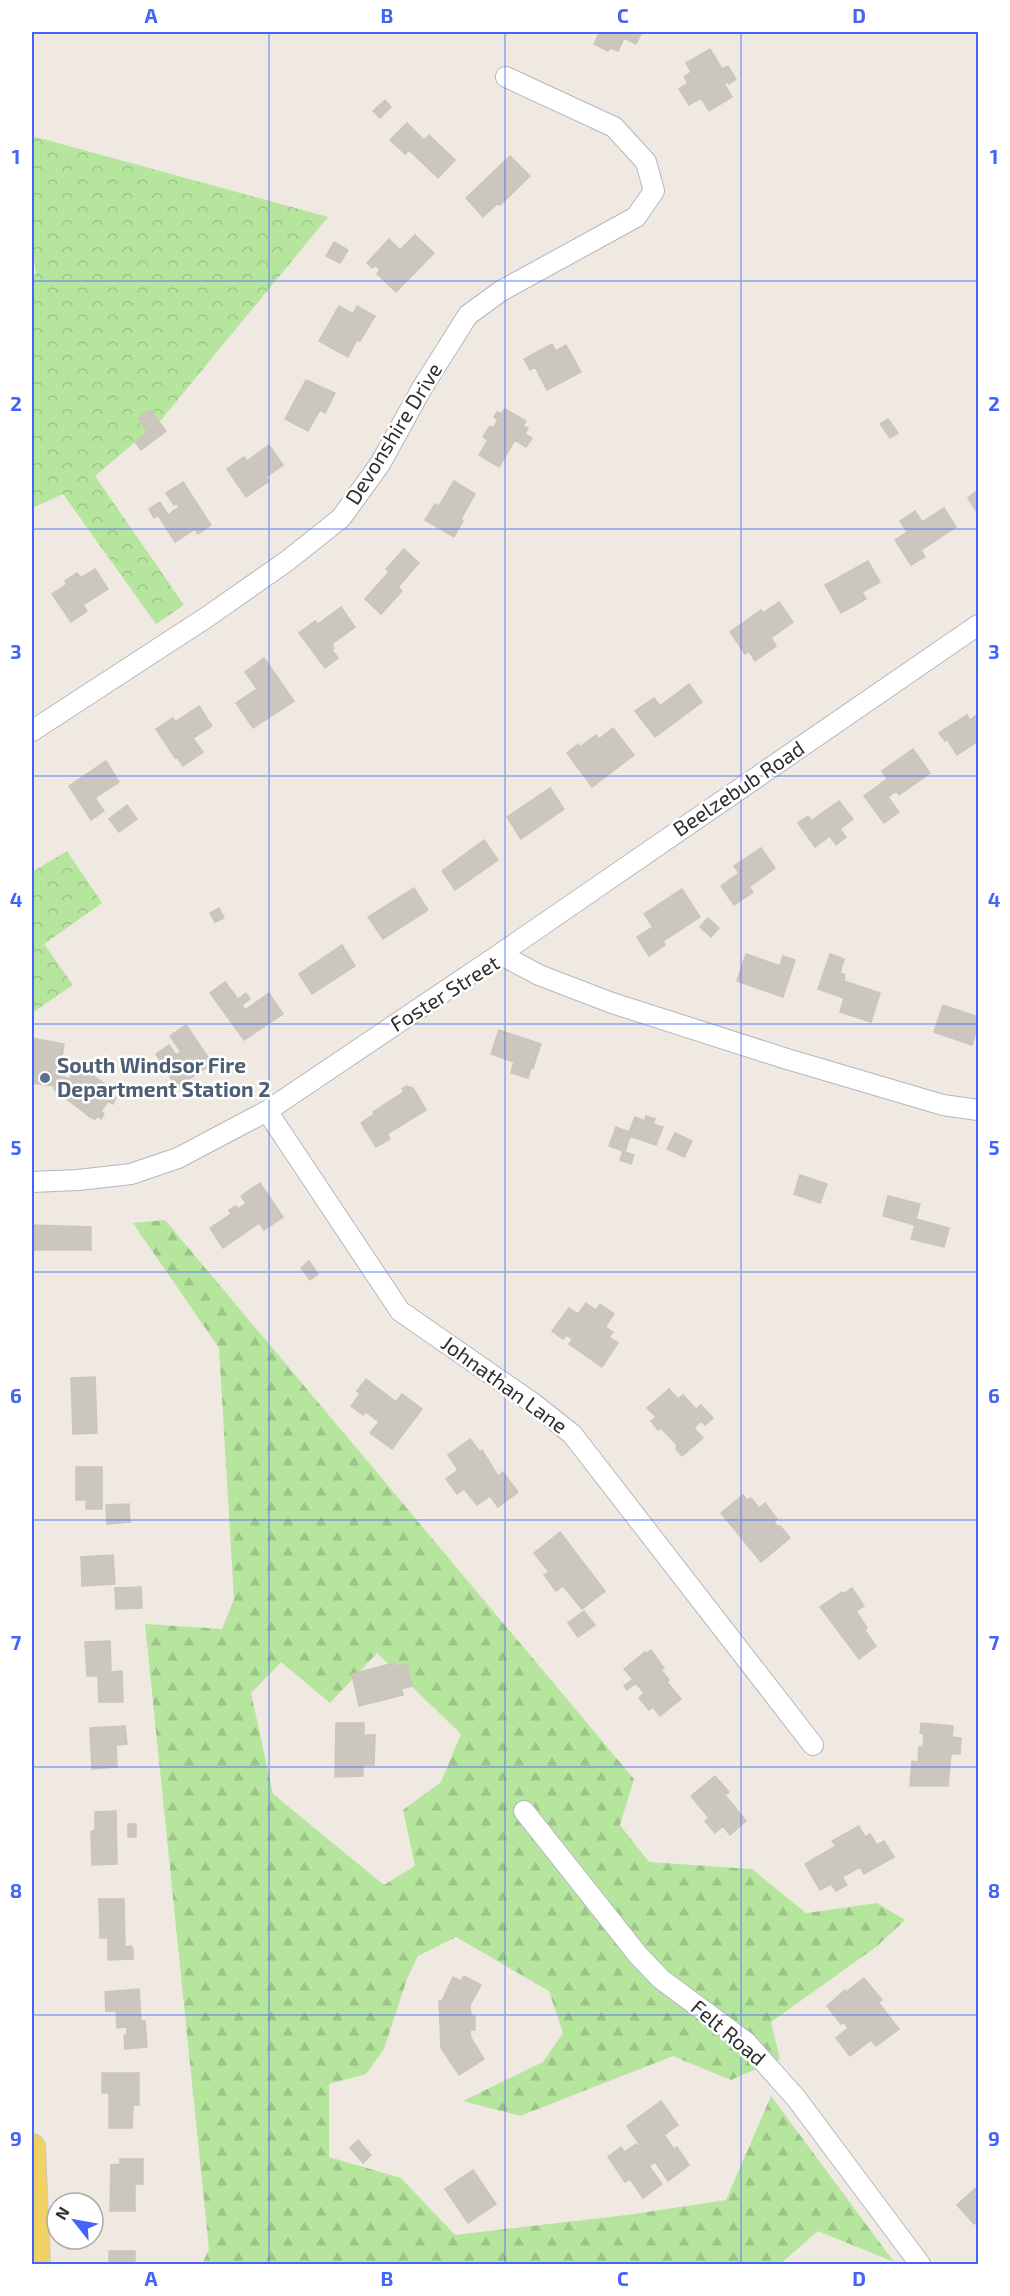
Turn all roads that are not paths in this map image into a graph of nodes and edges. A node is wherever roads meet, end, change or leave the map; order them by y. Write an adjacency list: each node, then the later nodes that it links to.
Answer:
1 (506, 77): 3 (street, Devonshire Drive)
2 (978, 625): 4 (street, Beelzebub Road)
3 (32, 731)
4 (500, 954): 5 (street, Foster Street); 6 (street, Foster Street)
5 (978, 1110)
6 (267, 1111): 7 (street, Foster Street); 8 (street, Johnathan Lane)
7 (32, 1182)
8 (813, 1745)
9 (524, 1811): 12 (street, Felt Road)
10 (32, 2147): 11 (main road)
11 (37, 2265)
12 (920, 2265)

